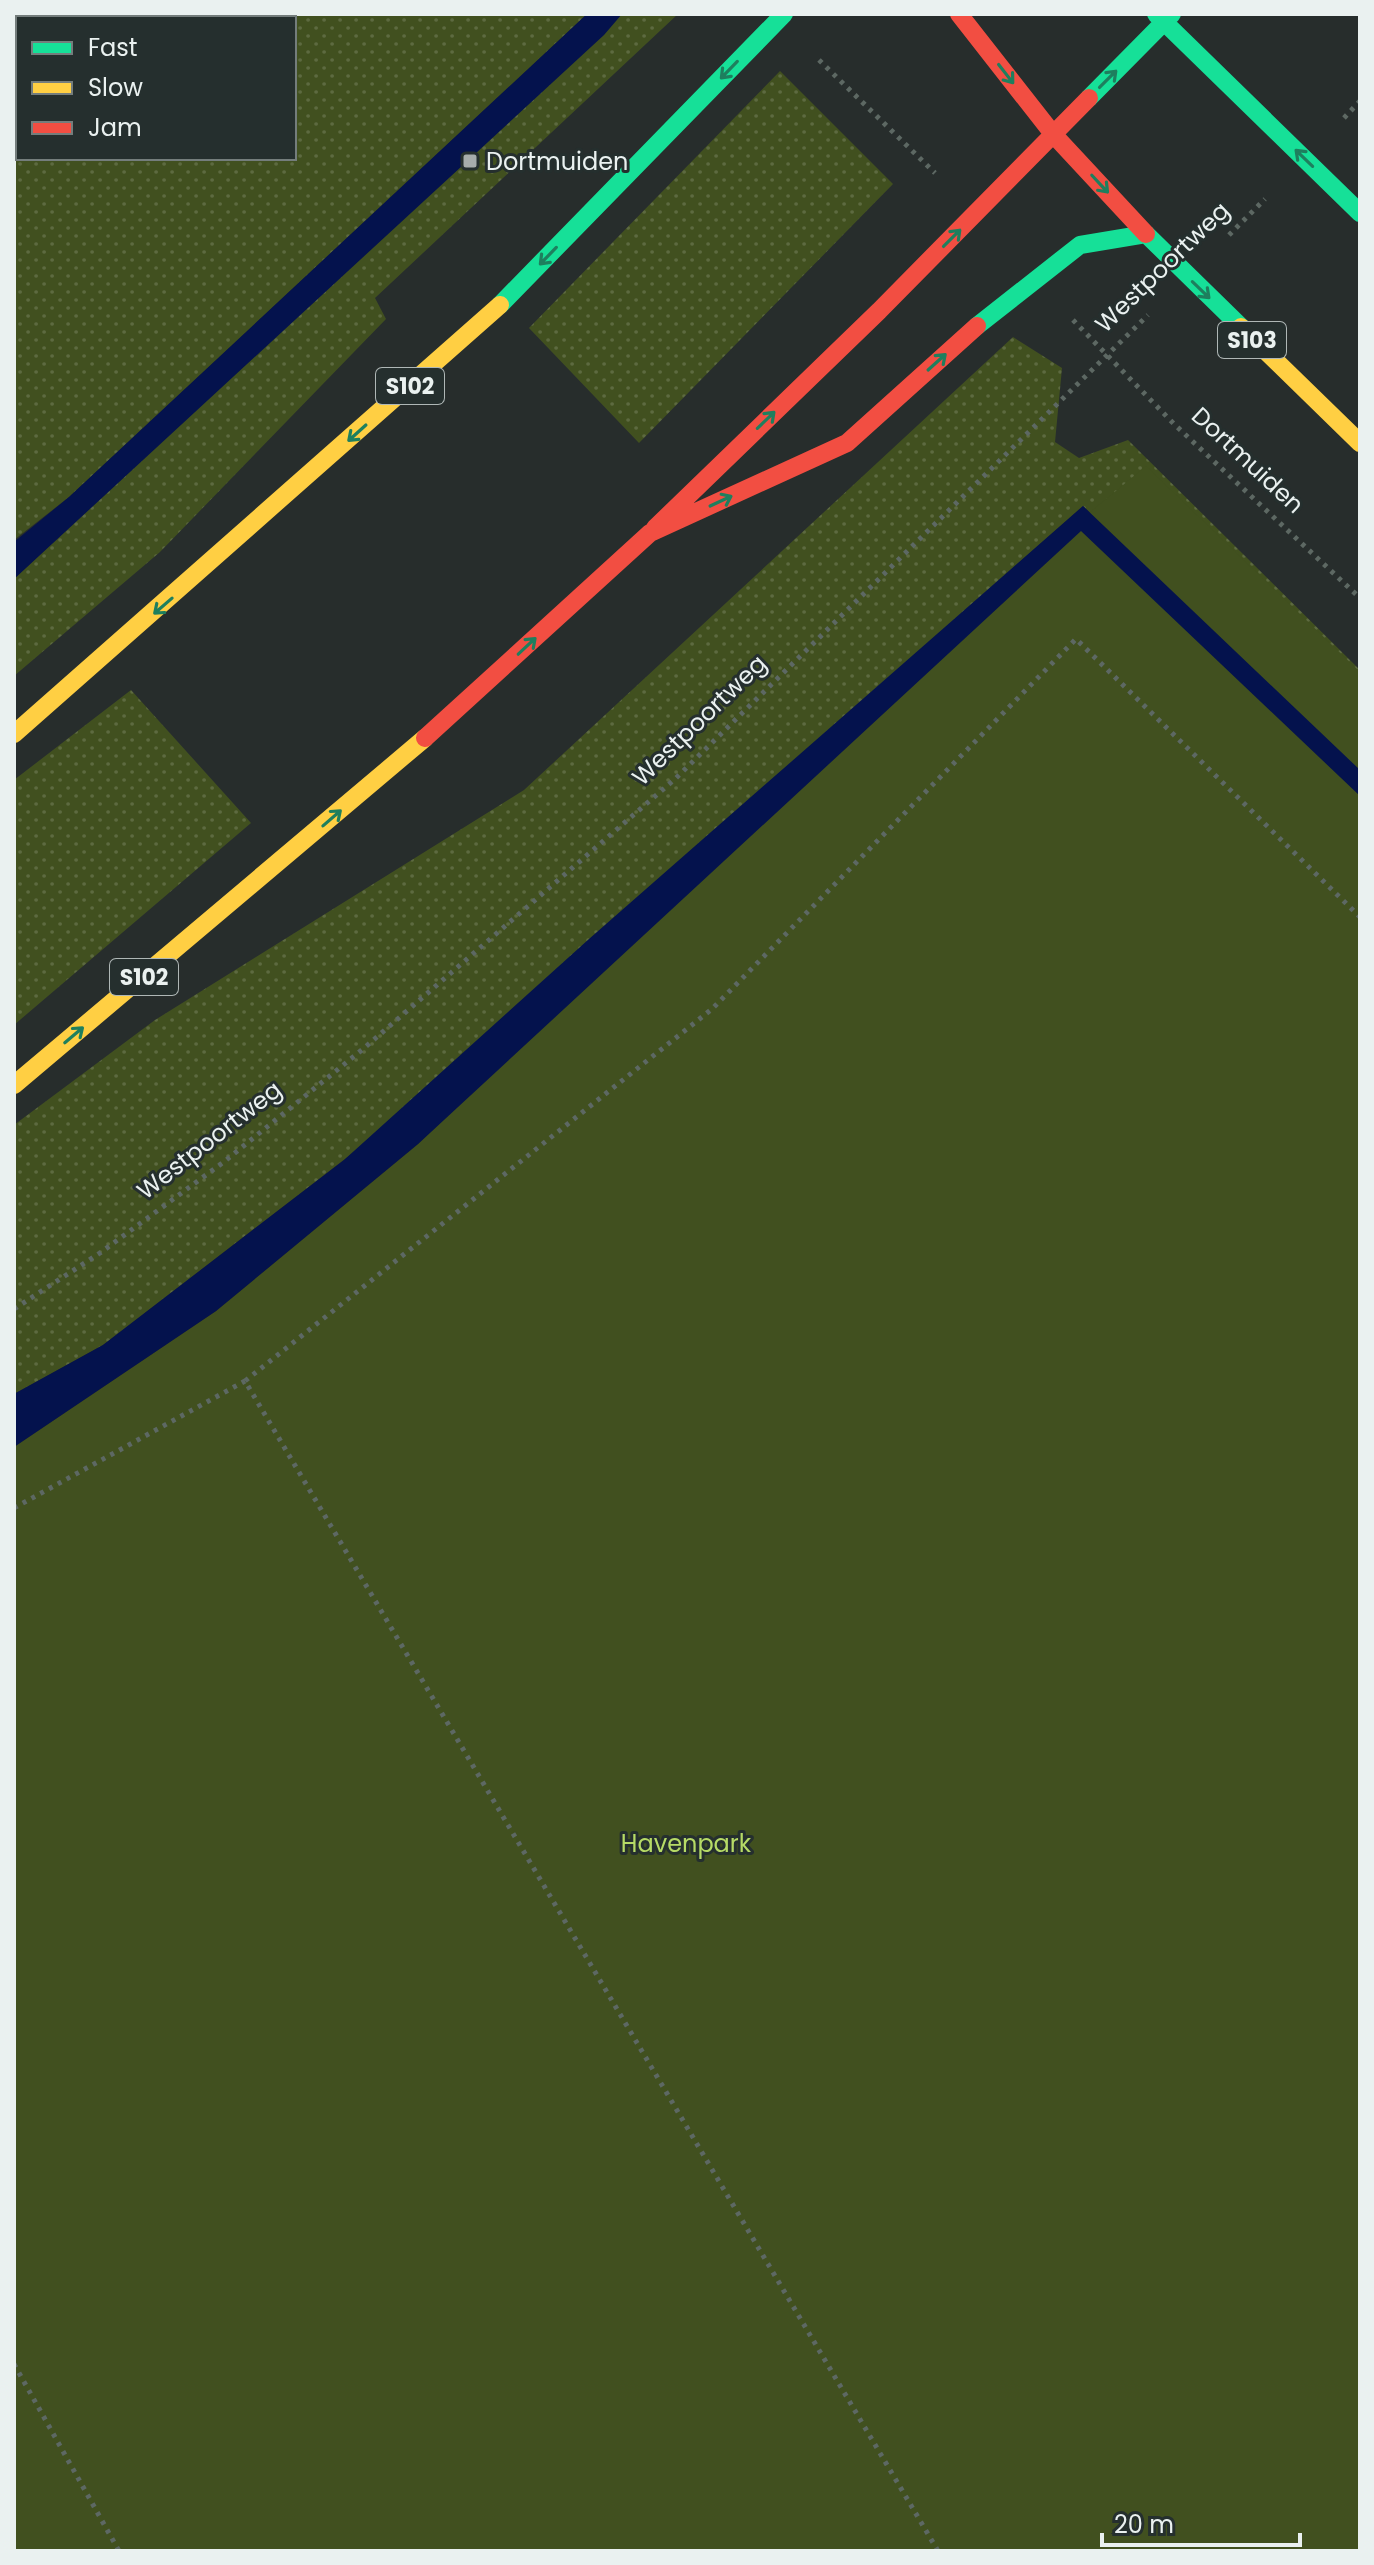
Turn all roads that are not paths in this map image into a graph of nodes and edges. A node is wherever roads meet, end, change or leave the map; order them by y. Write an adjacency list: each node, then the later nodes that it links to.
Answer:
1 (784, 14): 9 (main road, S102, one-way to 9)
2 (959, 14): 4 (main road, S103, one-way to 4)
3 (1164, 17): 4 (main road, Westpoortweg / S102, one-way to 3); 5 (main road, one-way to 3)
4 (1053, 134): 6 (main road, S103, one-way to 6); 8 (main road, Westpoortweg / S102, one-way to 4)
5 (1360, 213)
6 (1146, 234): 7 (main road, S103, one-way to 7); 8 (main road, Westpoortweg, one-way to 6)
7 (1360, 443)
8 (650, 533): 10 (main road, Westpoortweg / S102, one-way to 8)
9 (14, 734)
10 (14, 1085)

